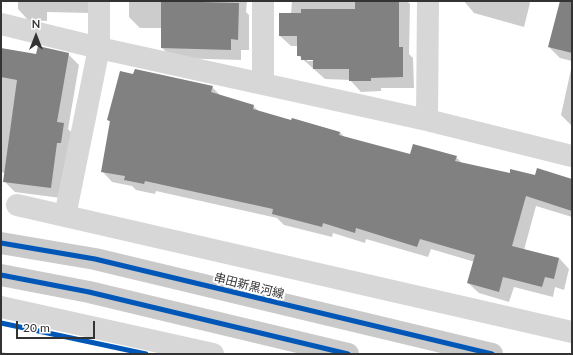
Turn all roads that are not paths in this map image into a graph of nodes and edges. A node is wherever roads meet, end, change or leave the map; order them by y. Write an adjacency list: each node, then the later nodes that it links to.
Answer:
1 (99, 1): 5 (street)
2 (263, 1): 6 (street)
3 (428, 1): 7 (street)
4 (1, 24): 5 (street)
5 (99, 48): 6 (street); 10 (street)
6 (264, 83): 7 (street)
7 (427, 120): 8 (street)
8 (572, 156)
9 (17, 205): 10 (street)
10 (65, 216): 14 (street)
11 (1, 243): 17 (main road, 串田新黒河線)
12 (1, 275): 16 (main road)
13 (1, 307): 15 (street)
14 (572, 332)
15 (213, 354)
16 (348, 354)
17 (492, 354)

